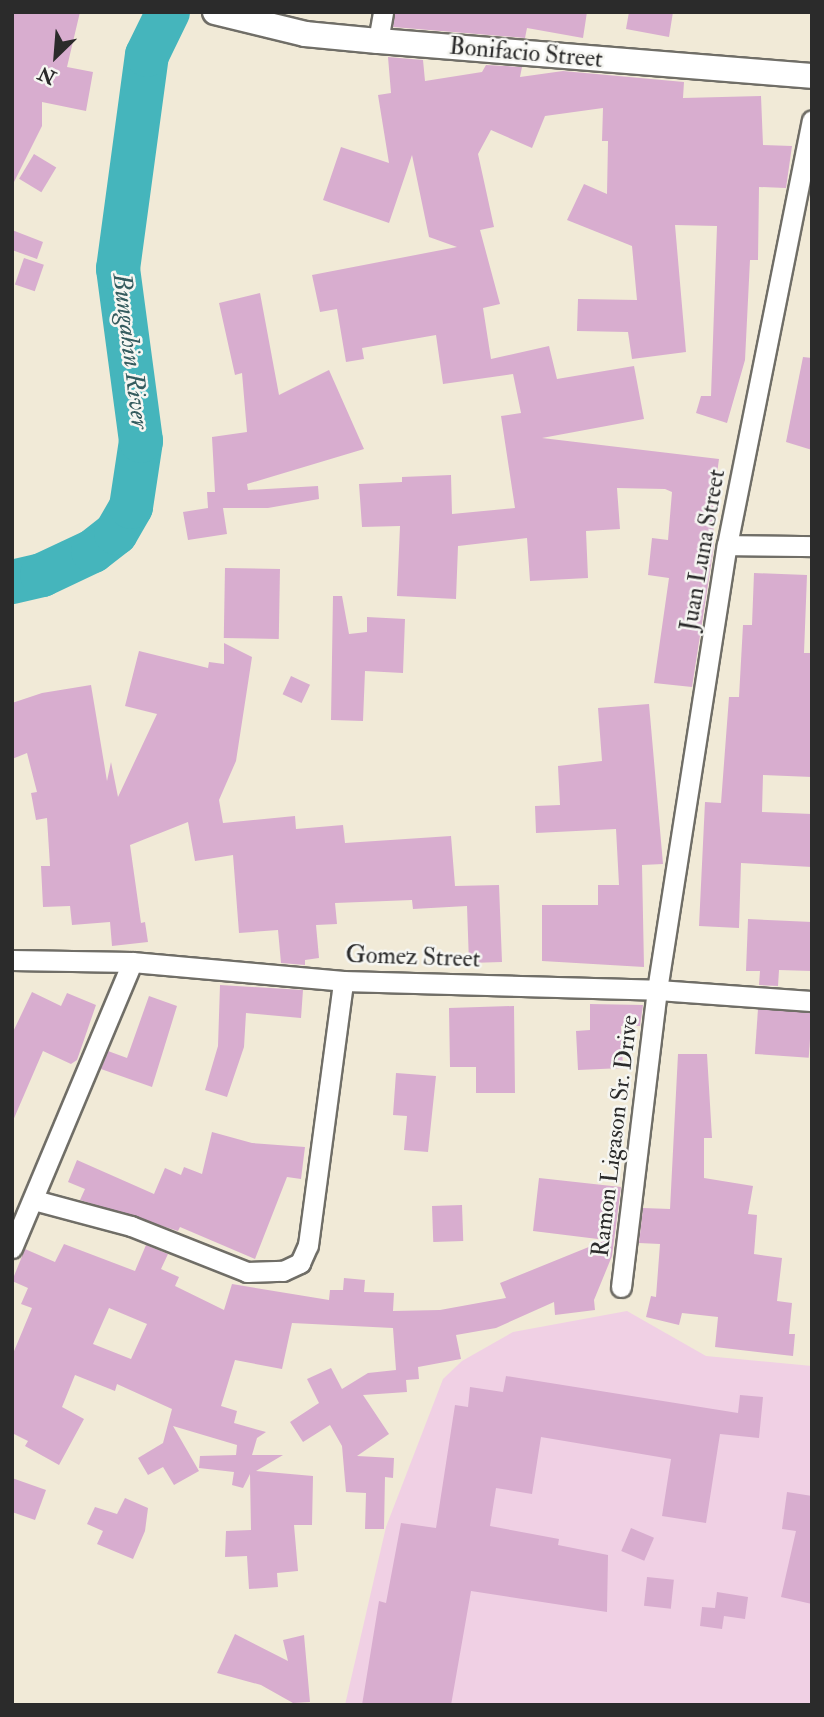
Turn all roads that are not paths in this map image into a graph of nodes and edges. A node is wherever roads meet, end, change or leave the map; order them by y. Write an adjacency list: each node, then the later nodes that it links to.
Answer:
1 (215, 12): 3 (street, Bonifacio Street)
2 (383, 12): 3 (street)
3 (378, 41): 4 (street, Bonifacio Street)
4 (812, 76)
5 (812, 120): 6 (street, Juan Luna Street)
6 (727, 545): 7 (street); 11 (street, Juan Luna Street)
7 (812, 546)
8 (12, 960): 9 (street, Gomez Street)
9 (132, 962): 10 (street, Gomez Street); 13 (street)
10 (343, 981): 11 (street, Gomez Street); 13 (street)
11 (657, 990): 12 (street, Gomez Street); 15 (street, Ramon Ligason Sr. Drive)
12 (812, 1001)
13 (34, 1200): 14 (street)
14 (12, 1248)
15 (621, 1287)

